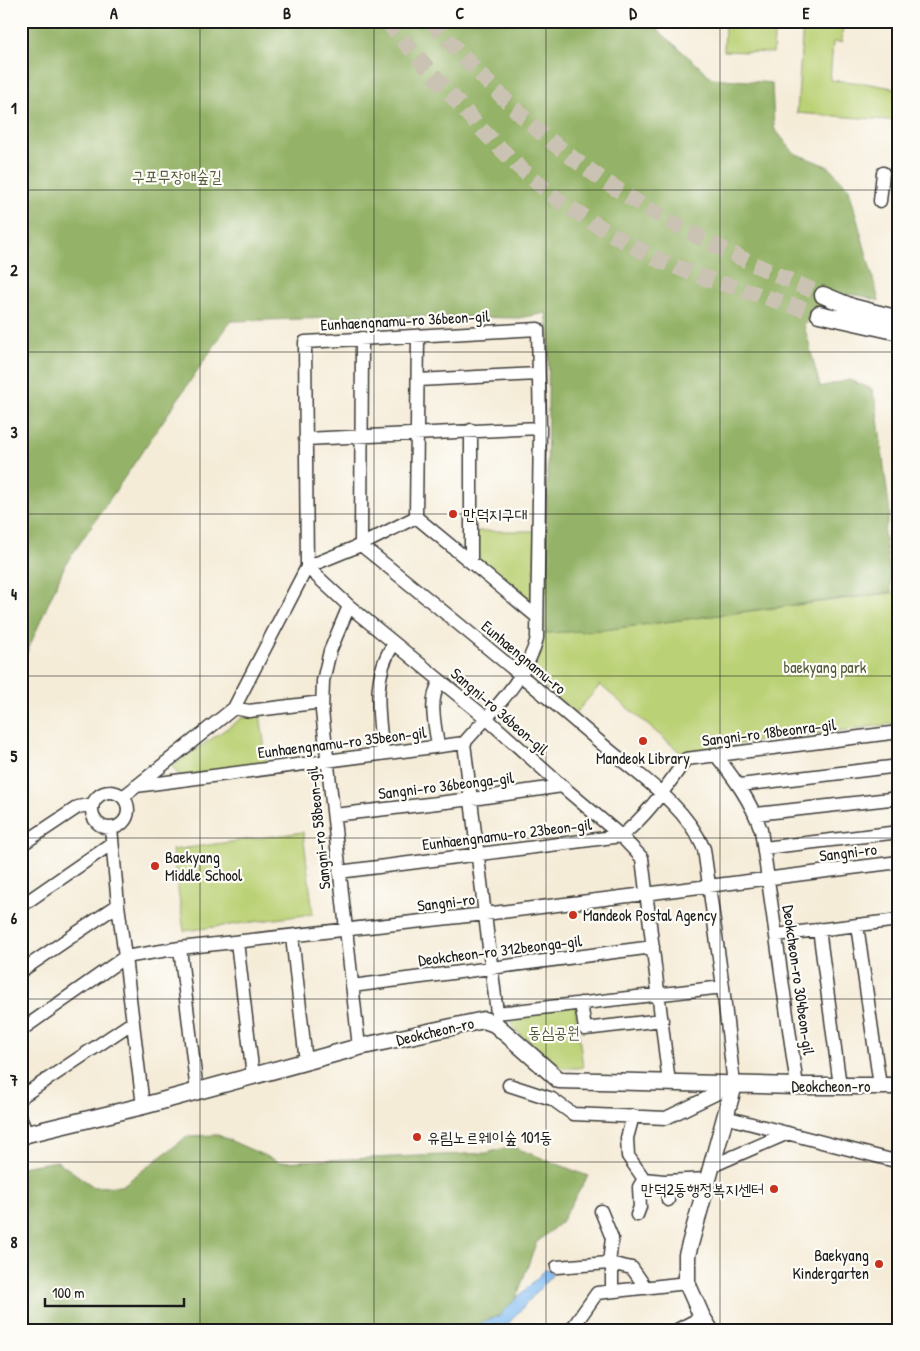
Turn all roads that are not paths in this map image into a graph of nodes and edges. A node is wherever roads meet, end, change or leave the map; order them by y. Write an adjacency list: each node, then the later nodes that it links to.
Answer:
1 (883, 173): 2 (street)
2 (880, 201)
3 (822, 295): 5 (main road)
4 (819, 314): 5 (main road)
5 (851, 314): 6 (main road); 7 (main road)
6 (899, 319)
7 (899, 332)
8 (418, 336): 9 (street, Eunhaengnamu-ro 36beon-gil); 10 (street, Eunhaengnamu-ro 36beon-gil); 11 (street)
9 (362, 338): 15 (street); 16 (street, Eunhaengnamu-ro 36beon-gil)
10 (538, 374): 11 (street); 12 (street, Eunhaengnamu-ro 36beon-gil)
11 (418, 380): 14 (street)
12 (540, 428): 13 (street); 22 (street, Eunhaengnamu-ro 36beon-gil)
13 (471, 430): 14 (street); 19 (street)
14 (416, 433): 15 (street); 17 (street)
15 (362, 436): 16 (street); 18 (street)
16 (305, 439): 20 (street, Eunhaengnamu-ro 36beon-gil)
17 (416, 517): 18 (street); 19 (street)
18 (361, 545): 20 (street); 24 (street, Eunhaengnamu-ro)
19 (471, 561): 22 (street)
20 (307, 567): 21 (street, Sangni-ro 36beon-gil); 27 (street)
21 (349, 606): 23 (street, Sangni-ro 36beon-gil); 26 (street, Sangni-ro 58beon-gil)
22 (537, 617): 24 (street, Eunhaengnamu-ro 36beon-gil)
23 (394, 644): 25 (street, Sangni-ro 36beon-gil); 32 (street)
24 (522, 675): 28 (street); 39 (street, Eunhaengnamu-ro)
25 (440, 681): 28 (street, Sangni-ro 36beon-gil); 31 (street)
26 (322, 702): 27 (street); 34 (street, Sangni-ro 58beon-gil)
27 (234, 708): 37 (street)
28 (486, 718): 30 (street); 38 (street, Sangni-ro 36beon-gil)
29 (899, 732): 33 (street, Sangni-ro 18beonra-gil)
30 (464, 743): 31 (street, Eunhaengnamu-ro 35beon-gil); 42 (street)
31 (438, 746): 32 (street, Eunhaengnamu-ro 35beon-gil)
32 (384, 753): 34 (street, Eunhaengnamu-ro 35beon-gil)
33 (715, 754): 36 (street, Deokcheon-ro 304beon-gil); 39 (street, Sangni-ro 18beonra-gil)
34 (327, 760): 37 (street, Eunhaengnamu-ro 35beon-gil); 45 (street, Sangni-ro 58beon-gil)
35 (899, 766): 36 (street)
36 (740, 785): 44 (street, Deokcheon-ro 304beon-gil)
37 (136, 786): 40 (street)
38 (562, 786): 42 (street, Sangni-ro 36beonga-gil); 48 (street, Sangni-ro 36beon-gil)
39 (661, 794): 48 (street); 56 (street, Eunhaengnamu-ro)
40 (123, 797): 43 (street); 46 (street)
41 (899, 798): 44 (street)
42 (472, 799): 45 (street, Sangni-ro 36beonga-gil); 52 (street)
43 (93, 804): 46 (street); 50 (street)
44 (756, 814): 51 (street, Deokcheon-ro 304beon-gil)
45 (334, 815): 54 (street, Sangni-ro 58beon-gil)
46 (112, 828): 49 (street)
47 (899, 832): 51 (street)
48 (621, 836): 52 (street, Eunhaengnamu-ro 23beon-gil); 57 (street, Sangni-ro 36beon-gil)
49 (112, 843): 58 (street); 59 (street)
50 (21, 845)
51 (764, 848): 55 (street, Deokcheon-ro 304beon-gil)
52 (479, 855): 54 (street, Eunhaengnamu-ro 23beon-gil); 60 (street)
53 (899, 862): 55 (street, Sangni-ro)
54 (339, 872): 64 (street, Sangni-ro 58beon-gil)
55 (769, 878): 56 (street, Sangni-ro); 65 (street, Deokcheon-ro 304beon-gil)
56 (710, 886): 57 (street, Sangni-ro); 74 (street, Eunhaengnamu-ro)
57 (646, 893): 60 (street, Sangni-ro); 68 (street, Sangni-ro 36beon-gil)
58 (118, 905): 70 (street); 72 (street)
59 (21, 906)
60 (485, 914): 64 (street, Sangni-ro); 71 (street)
61 (899, 920): 62 (street)
62 (858, 925): 63 (street); 89 (street)
63 (819, 929): 65 (street); 88 (street)
64 (345, 930): 66 (street, Sangni-ro); 73 (street, Sangni-ro 58beon-gil)
65 (776, 935): 87 (street, Deokcheon-ro 304beon-gil)
66 (292, 936): 67 (street, Sangni-ro); 82 (street)
67 (237, 942): 69 (street, Sangni-ro); 83 (street)
68 (653, 946): 71 (street, Deokcheon-ro 312beonga-gil); 75 (street, Sangni-ro 36beon-gil)
69 (180, 948): 70 (street, Sangni-ro); 91 (street)
70 (126, 957): 79 (street); 80 (street)
71 (491, 967): 73 (street, Deokcheon-ro 312beonga-gil); 77 (street)
72 (21, 971)
73 (352, 986): 81 (street, Sangni-ro 58beon-gil)
74 (723, 987): 75 (street); 86 (street, Eunhaengnamu-ro)
75 (658, 994): 76 (street); 78 (street, Sangni-ro 36beon-gil)
76 (581, 1003): 77 (street); 78 (street)
77 (496, 1018): 81 (main road, Deokcheon-ro); 84 (main road, Deokcheon-ro)
78 (662, 1020): 84 (street, Sangni-ro 36beon-gil)
79 (133, 1022): 92 (street); 93 (street)
80 (21, 1030)
81 (359, 1047): 82 (main road, Deokcheon-ro)
82 (306, 1062): 83 (main road, Deokcheon-ro)
83 (252, 1076): 91 (main road, Deokcheon-ro)
84 (669, 1083): 86 (main road, Deokcheon-ro)
85 (509, 1085): 94 (street)
86 (734, 1085): 87 (main road, Deokcheon-ro); 94 (street); 95 (main road)
87 (797, 1086): 88 (main road, Deokcheon-ro)
88 (840, 1086): 89 (main road, Deokcheon-ro)
89 (880, 1086): 90 (main road, Deokcheon-ro)
90 (899, 1086)
91 (197, 1092): 93 (main road, Deokcheon-ro)
92 (21, 1097)
93 (144, 1106): 96 (main road, Deokcheon-ro)
94 (633, 1116): 100 (street)
95 (725, 1117): 97 (street); 99 (main road)
96 (23, 1130)
97 (788, 1133): 98 (street); 99 (street)
98 (899, 1162)
99 (710, 1172): 101 (street); 107 (main road)
100 (644, 1180): 101 (street); 104 (street)
101 (667, 1181): 102 (street)
102 (668, 1200)
103 (601, 1211): 105 (street)
104 (637, 1215)
105 (610, 1264): 106 (street); 108 (street); 109 (street)
106 (557, 1268)
107 (688, 1284): 108 (street); 110 (main road)
108 (646, 1288): 109 (street)
109 (612, 1291): 111 (street)
110 (706, 1323): 112 (street)
111 (571, 1330)
112 (677, 1330)

